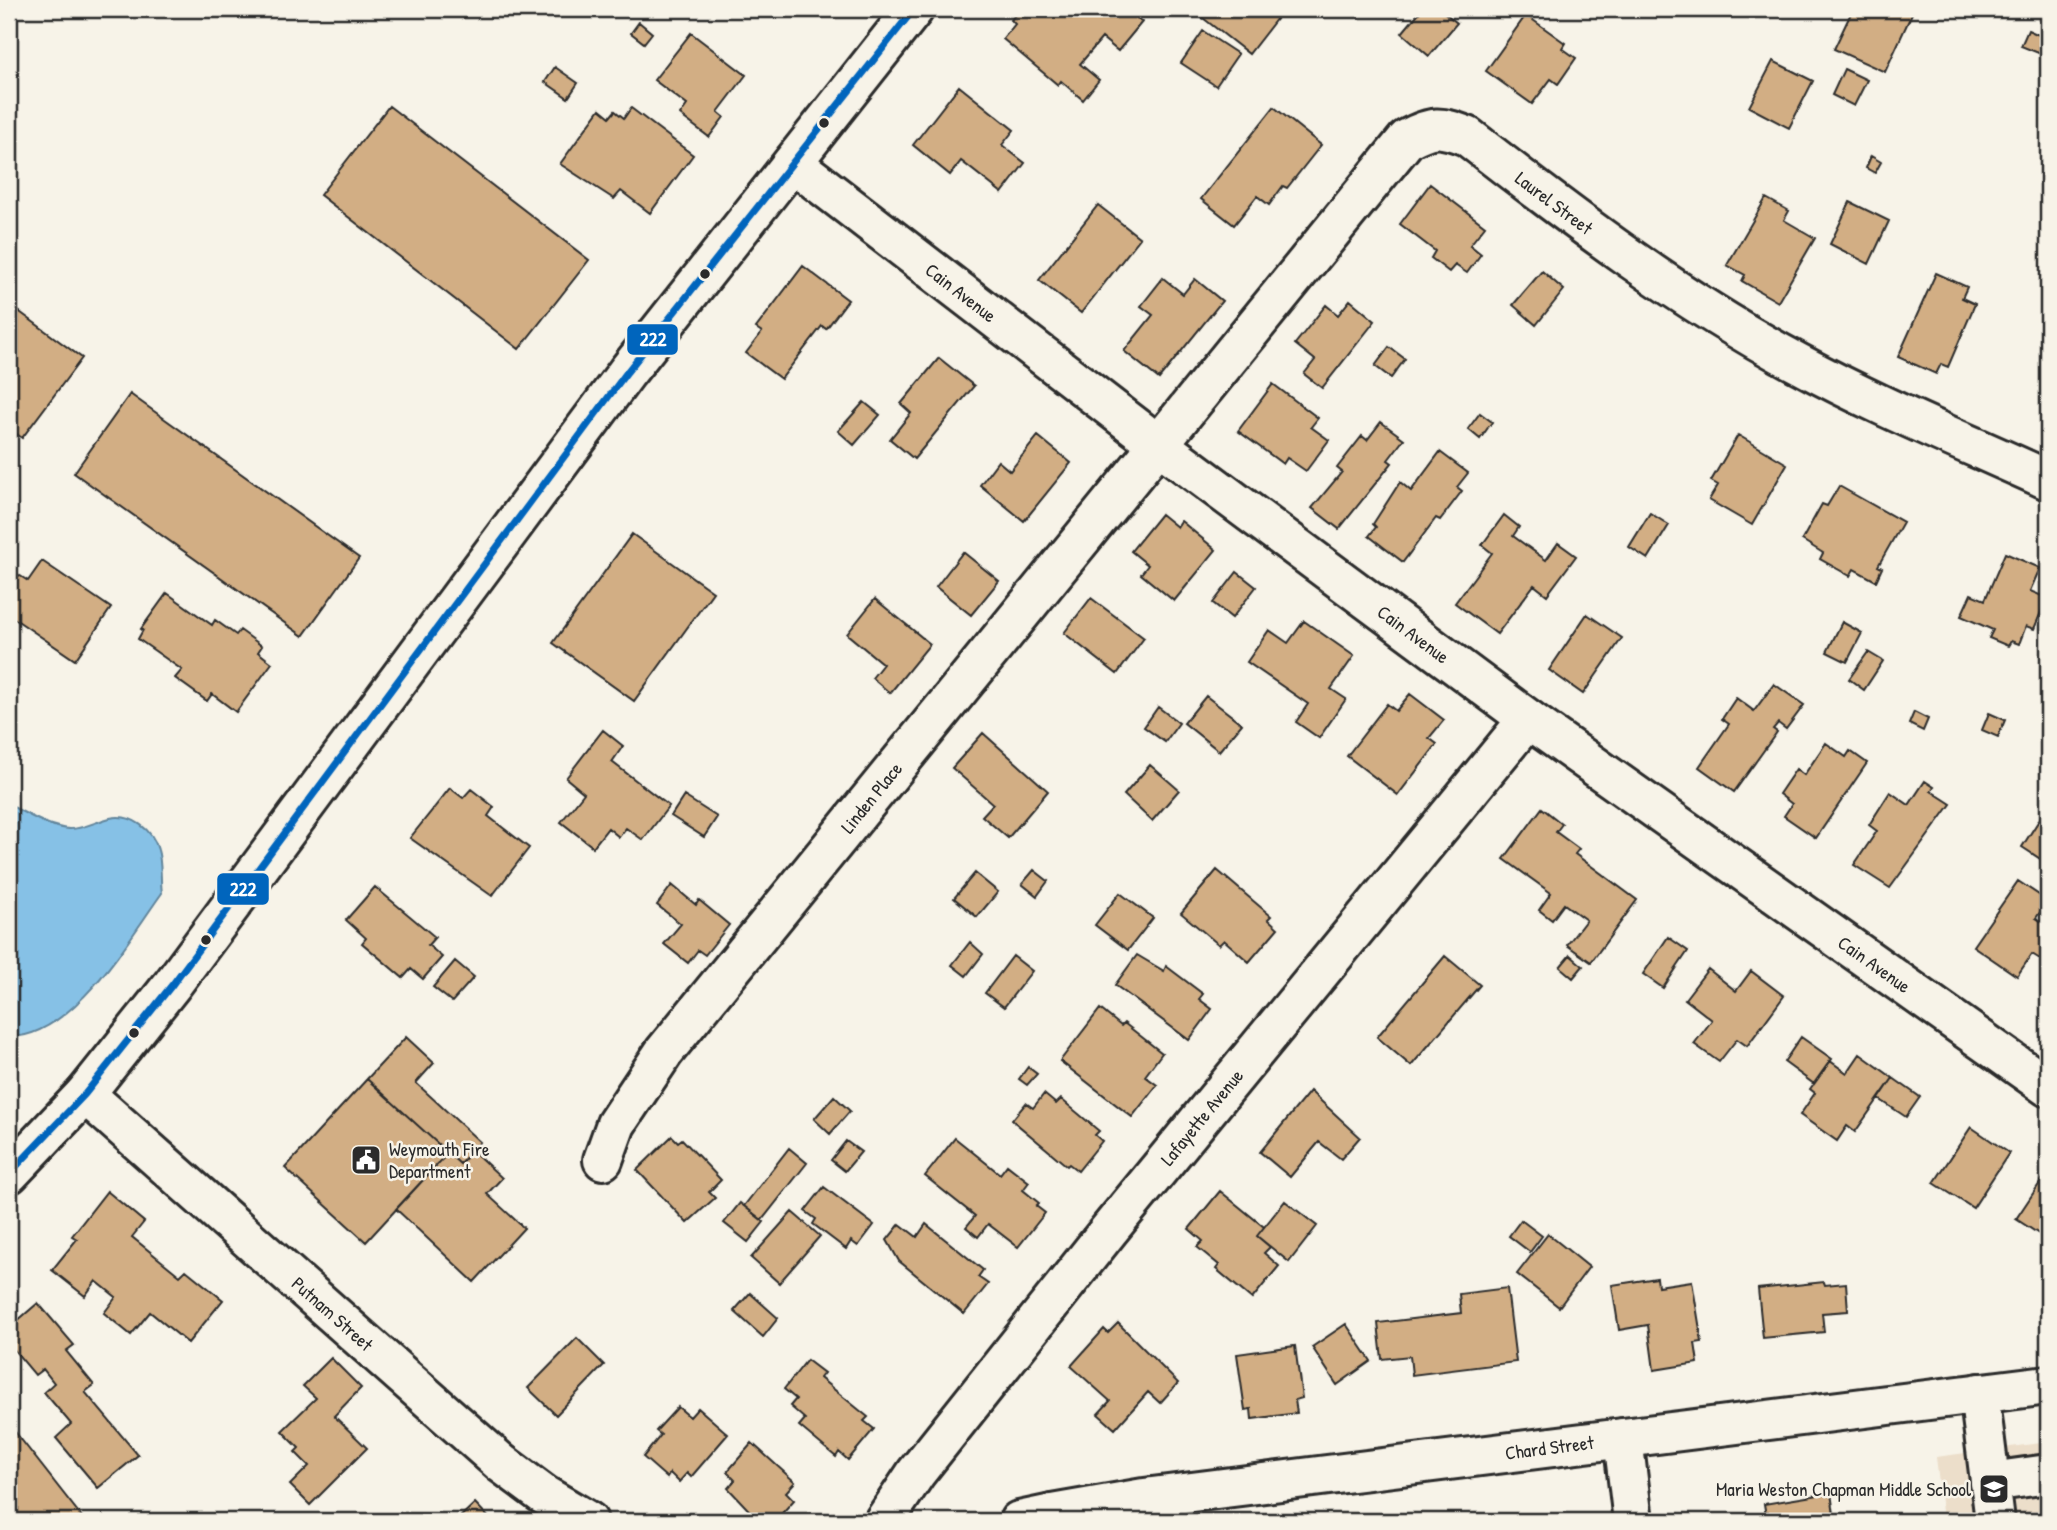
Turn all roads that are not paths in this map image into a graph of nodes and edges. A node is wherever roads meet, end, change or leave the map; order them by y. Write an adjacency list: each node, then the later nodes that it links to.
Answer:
1 (914, 9): 2 (street)
2 (793, 163): 3 (street, Cain Avenue); 7 (street)
3 (1159, 445): 4 (street, Laurel Street); 5 (street, Cain Avenue); 8 (street, Linden Place)
4 (2048, 480)
5 (1528, 719): 6 (street, Cain Avenue); 17 (street, Lafayette Avenue)
6 (2048, 1087)
7 (85, 1094): 9 (street); 16 (street, Putnam Street)
8 (603, 1160)
9 (9, 1174)
10 (2048, 1385): 11 (street, Chard Street)
11 (1979, 1393): 12 (street, Chard Street); 14 (street)
12 (1623, 1438): 15 (street, Chard Street); 18 (street)
13 (2048, 1474): 14 (street)
14 (1990, 1482): 19 (street)
15 (1041, 1519)
16 (588, 1521)
17 (884, 1521)
18 (1633, 1521)
19 (1995, 1521)

